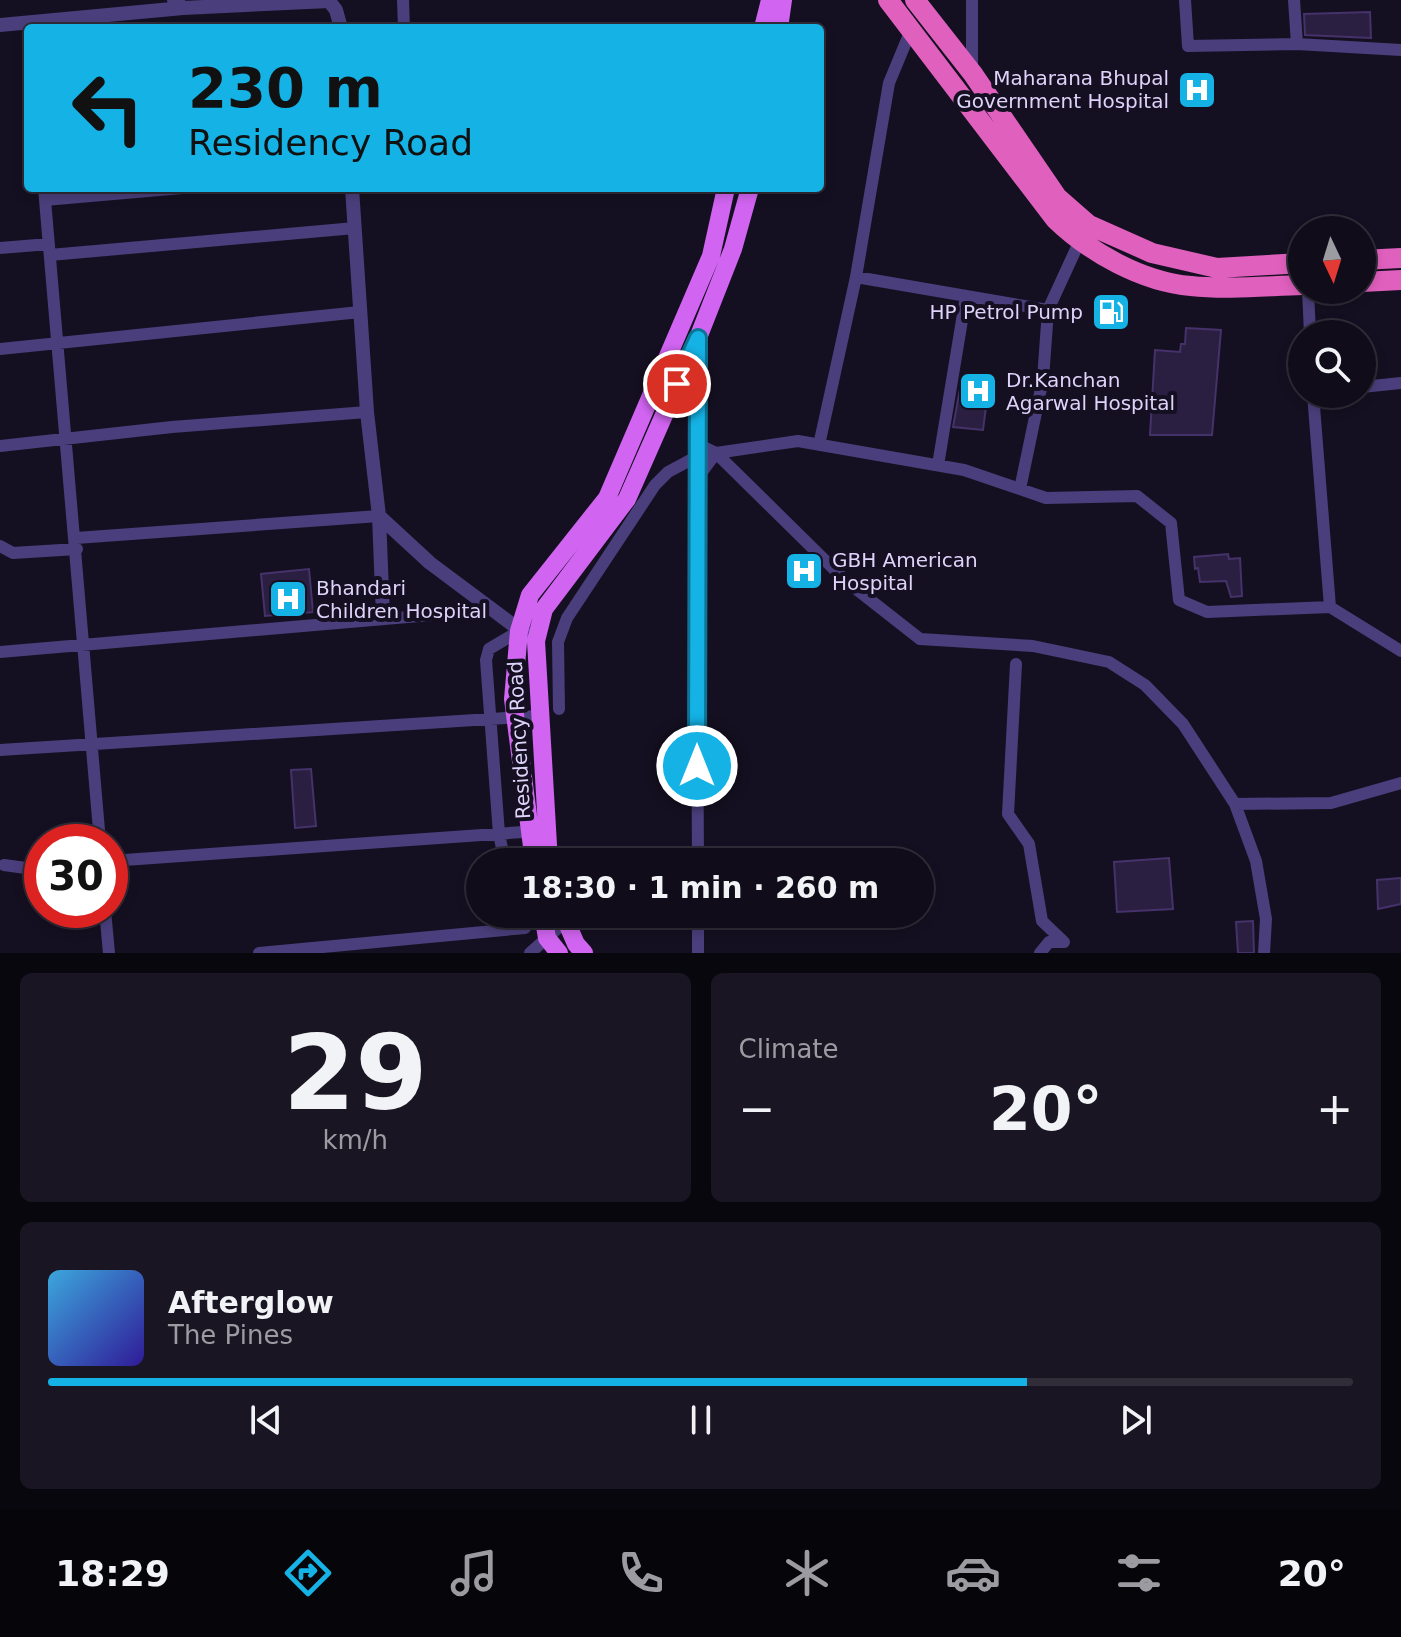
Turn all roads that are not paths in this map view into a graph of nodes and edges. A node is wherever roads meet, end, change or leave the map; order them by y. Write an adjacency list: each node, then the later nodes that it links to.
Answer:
1 (403, 0): 13 (street)
2 (770, 0): 14 (main road)
3 (783, 0): 15 (main road)
4 (888, 0): 18 (highway)
5 (915, 0): 21 (highway)
6 (972, 0): 21 (street)
7 (1185, 0): 19 (street)
8 (1294, 0): 19 (street)
9 (333, 1): 10 (street); 12 (street)
10 (179, 4): 11 (street)
11 (36, 24)
12 (340, 24)
13 (404, 24)
14 (764, 24)
15 (780, 24)
16 (0, 25): 17 (street)
17 (24, 25)
18 (911, 30): 28 (highway); 34 (street)
19 (1297, 44): 20 (street)
20 (1401, 50)
21 (973, 74): 28 (highway)
22 (90, 192): 26 (street)
23 (352, 192): 27 (street)
24 (725, 192): 41 (main road)
25 (749, 192): 42 (main road, Residency Road)
26 (44, 194): 30 (street)
27 (355, 228): 30 (street); 40 (street)
28 (1084, 234): 33 (highway); 37 (highway); 39 (street)
29 (0, 248): 30 (street)
30 (50, 250): 43 (street)
31 (1401, 258): 32 (highway)
32 (1376, 259)
33 (1288, 264)
34 (856, 277): 38 (street); 51 (street)
35 (1401, 280): 36 (highway)
36 (1376, 281)
37 (1288, 285)
38 (966, 296): 39 (street); 55 (street)
39 (1048, 310): 57 (street)
40 (360, 312): 43 (street); 48 (street)
41 (681, 323): 42 (street); 64 (main road)
42 (698, 338): 50 (street); 65 (main road, Residency Road)
43 (58, 343): 44 (street); 49 (street)
44 (0, 349)
45 (1401, 383): 46 (street)
46 (1376, 386)
47 (1314, 408): 61 (street)
48 (367, 412): 49 (street); 58 (street)
49 (67, 437): 52 (street); 59 (street)
50 (696, 443): 53 (street); 54 (street)
51 (819, 445): 53 (street); 55 (street)
52 (0, 446)
53 (716, 453): 56 (street); 77 (street)
54 (696, 457): 56 (street); 70 (street)
55 (938, 465): 57 (street)
56 (696, 480): 84 (street)
57 (1020, 489): 61 (street)
58 (379, 516): 59 (street); 62 (street); 63 (street)
59 (76, 544): 60 (street); 66 (street)
60 (0, 546)
61 (1330, 607): 67 (street)
62 (489, 610): 63 (street); 64 (street)
63 (383, 617): 66 (street)
64 (519, 631): 65 (street); 72 (main road); 73 (street)
65 (536, 641): 71 (main road, Residency Road)
66 (86, 645): 68 (street); 74 (street)
67 (1401, 651)
68 (0, 652)
69 (1016, 664): 103 (street)
70 (559, 709)
71 (537, 716): 72 (street); 79 (main road, Residency Road)
72 (516, 717): 73 (street); 79 (main road)
73 (490, 719): 74 (street); 80 (street)
74 (93, 744): 75 (street); 78 (street)
75 (0, 750)
76 (1401, 783): 77 (street)
77 (1235, 804): 104 (street)
78 (99, 824)
79 (538, 831): 80 (street); 82 (main road); 83 (main road, Residency Road)
80 (499, 834): 81 (street); 85 (street)
81 (502, 848)
82 (536, 848)
83 (544, 848)
84 (698, 848)
85 (128, 860)
86 (4, 865): 87 (street)
87 (24, 868)
88 (107, 928): 97 (street)
89 (525, 928): 95 (street)
90 (545, 928): 94 (main road)
91 (555, 928): 94 (street)
92 (570, 928): 101 (main road)
93 (698, 928): 102 (street)
94 (547, 938): 99 (street); 100 (main road)
95 (398, 947): 96 (street)
96 (333, 950): 98 (street)
97 (109, 953)
98 (259, 953)
99 (530, 953)
100 (559, 953)
101 (584, 953)
102 (698, 953)
103 (1040, 953)
104 (1264, 953)

